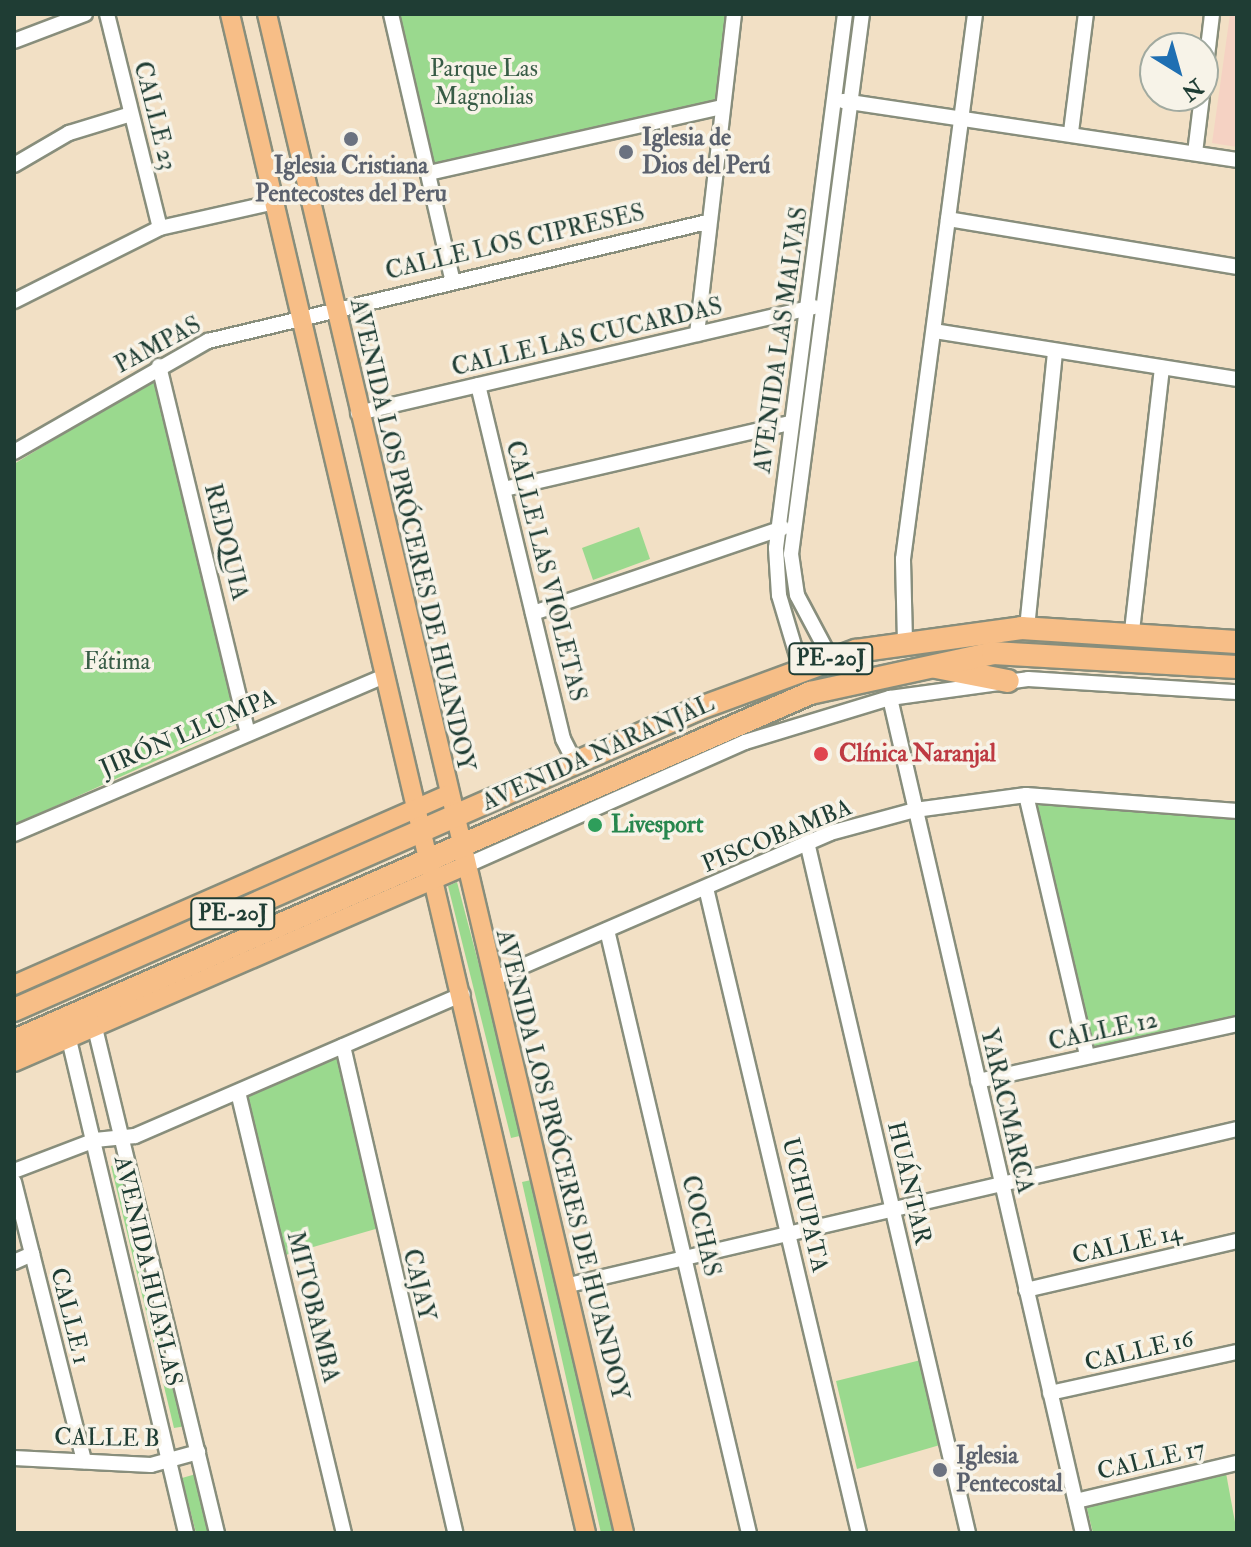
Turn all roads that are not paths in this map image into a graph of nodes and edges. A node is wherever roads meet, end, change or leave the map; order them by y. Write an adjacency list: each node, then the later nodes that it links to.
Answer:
1 (85, 14): 11 (street)
2 (107, 14): 16 (street, CALLE 23)
3 (230, 14): 23 (main road)
4 (267, 14): 31 (main road, AVENIDA LOS PRÓCERES DE HUANDOY)
5 (391, 14): 22 (street)
6 (734, 14): 14 (street)
7 (845, 14): 12 (street, AVENIDA LAS MALVAS)
8 (862, 14): 13 (street, AVENIDA LAS MALVAS)
9 (975, 14): 17 (street)
10 (1086, 14): 18 (street)
11 (14, 41)
12 (835, 100): 13 (street); 32 (street, AVENIDA LAS MALVAS)
13 (850, 102): 17 (street); 30 (street, AVENIDA LAS MALVAS)
14 (721, 107): 22 (street); 25 (street)
15 (1200, 112): 19 (street)
16 (131, 114): 21 (street); 26 (street, CALLE 23)
17 (962, 114): 18 (street); 24 (street)
18 (1071, 132): 19 (street)
19 (1195, 153): 20 (street)
20 (1237, 160)
21 (14, 165)
22 (429, 173): 28 (street)
23 (275, 202): 26 (street); 33 (main road)
24 (948, 219): 27 (street); 34 (street)
25 (707, 222): 28 (street, CALLE LOS CIPRESES); 35 (street)
26 (160, 228): 29 (street)
27 (1237, 267)
28 (452, 278): 31 (street, CALLE LOS CIPRESES)
29 (14, 301)
30 (825, 305): 32 (street, CALLE LAS CUCARDAS); 45 (street, AVENIDA LAS MALVAS)
31 (334, 306): 33 (street, PAMPAS); 41 (main road, AVENIDA LOS PRÓCERES DE HUANDOY)
32 (808, 308): 35 (street, CALLE LAS CUCARDAS); 42 (street, AVENIDA LAS MALVAS)
33 (300, 316): 37 (street, PAMPAS); 56 (main road)
34 (934, 331): 36 (street); 50 (street)
35 (697, 334): 40 (street, CALLE LAS CUCARDAS)
36 (1055, 351): 38 (street); 48 (street)
37 (159, 366): 43 (street, PAMPAS); 60 (street, REDQUIA)
38 (1162, 368): 39 (street); 49 (street)
39 (1237, 379)
40 (478, 385): 41 (street, CALLE LAS CUCARDAS); 44 (street, CALLE LAS VIOLETAS)
41 (358, 413): 62 (main road, AVENIDA LOS PRÓCERES DE HUANDOY)
42 (791, 423): 44 (street); 46 (street, AVENIDA LAS MALVAS)
43 (14, 452)
44 (504, 489): 47 (street, CALLE LAS VIOLETAS)
45 (795, 524): 46 (street); 52 (street, AVENIDA LAS MALVAS)
46 (778, 530): 47 (street); 55 (street, AVENIDA LAS MALVAS)
47 (533, 613): 61 (street, CALLE LAS VIOLETAS)
48 (1027, 628): 49 (highway, AVENIDA NARANJAL / PE-20J); 50 (highway, AVENIDA NARANJAL / PE-20J)
49 (1132, 631): 51 (highway, AVENIDA NARANJAL / PE-20J)
50 (905, 642): 52 (highway, AVENIDA NARANJAL / PE-20J)
51 (1237, 642)
52 (831, 659): 55 (highway, AVENIDA NARANJAL / PE-20J)
53 (923, 665): 54 (highway, AVENIDA NARANJAL / PE-20J); 57 (highway); 71 (highway, AVENIDA NARANJAL / PE-20J)
54 (1237, 667)
55 (801, 669): 61 (highway, AVENIDA NARANJAL / PE-20J)
56 (382, 677): 60 (street, JIRÓN LLUMPA); 64 (main road)
57 (1008, 681): 58 (street, AVENIDA NARANJAL); 59 (street, AVENIDA NARANJAL)
58 (1237, 692)
59 (890, 698): 65 (street, YARACMARCA); 73 (street, AVENIDA NARANJAL)
60 (247, 729): 69 (street, JIRÓN LLUMPA)
61 (576, 765): 67 (highway, AVENIDA NARANJAL / PE-20J)
62 (447, 795): 64 (main road, AVENIDA NARANJAL); 67 (main road, AVENIDA LOS PRÓCERES DE HUANDOY)
63 (1026, 795): 65 (street, PISCOBAMBA); 66 (street, PISCOBAMBA); 86 (street)
64 (416, 809): 68 (main road); 78 (main road, AVENIDA NARANJAL)
65 (915, 810): 70 (street, PISCOBAMBA); 88 (street, YARACMARCA)
66 (1237, 811)
67 (453, 818): 68 (highway, AVENIDA NARANJAL / PE-20J); 71 (main road, AVENIDA LOS PRÓCERES DE HUANDOY)
68 (422, 833): 72 (main road); 80 (highway, AVENIDA NARANJAL / PE-20J)
69 (14, 834)
70 (807, 842): 75 (street, PISCOBAMBA); 98 (street, HUÁNTAR)
71 (459, 843): 72 (highway, AVENIDA NARANJAL / PE-20J); 73 (main road, AVENIDA LOS PRÓCERES DE HUANDOY)
72 (428, 857): 74 (main road); 83 (highway, AVENIDA NARANJAL / PE-20J)
73 (465, 866): 74 (main road, AVENIDA NARANJAL); 77 (main road, AVENIDA LOS PRÓCERES DE HUANDOY)
74 (434, 881): 79 (main road); 82 (main road, AVENIDA NARANJAL)
75 (706, 888): 76 (street, PISCOBAMBA); 99 (street, UCHUPATA)
76 (607, 930): 77 (street, PISCOBAMBA); 102 (street, COCHAS)
77 (493, 979): 93 (main road, AVENIDA LOS PRÓCERES DE HUANDOY)
78 (14, 985)
79 (463, 994): 85 (street); 94 (main road)
80 (14, 1010)
81 (1237, 1024): 86 (street, CALLE 12)
82 (95, 1028): 83 (main road, AVENIDA NARANJAL); 91 (street, AVENIDA HUAYLAS)
83 (67, 1029): 84 (highway, AVENIDA NARANJAL / PE-20J); 87 (main road, AVENIDA NARANJAL); 92 (street, AVENIDA HUAYLAS)
84 (14, 1041)
85 (343, 1046): 89 (street); 117 (street, CAJAY)
86 (1087, 1056): 88 (street, CALLE 12)
87 (14, 1062)
88 (978, 1081): 97 (street, YARACMARCA)
89 (238, 1092): 91 (street); 116 (street, MITOBAMBA)
90 (1237, 1129): 97 (street)
91 (122, 1139): 92 (street); 108 (street, AVENIDA HUAYLAS)
92 (95, 1140): 95 (street); 111 (street, AVENIDA HUAYLAS)
93 (535, 1142): 94 (main road); 104 (main road, AVENIDA LOS PRÓCERES DE HUANDOY)
94 (501, 1151): 118 (main road)
95 (14, 1171)
96 (14, 1182): 101 (street, CALLE 1)
97 (1002, 1187): 98 (street); 105 (street, YARACMARCA)
98 (893, 1209): 99 (street); 122 (street, HUÁNTAR)
99 (790, 1234): 102 (street); 121 (street, UCHUPATA)
100 (1237, 1241): 105 (street, CALLE 14)
101 (32, 1254): 103 (street); 110 (street, CALLE 1)
102 (687, 1257): 104 (street); 120 (street, COCHAS)
103 (14, 1262)
104 (569, 1285): 119 (main road, AVENIDA LOS PRÓCERES DE HUANDOY)
105 (1026, 1290): 107 (street, YARACMARCA)
106 (1237, 1352): 107 (street, CALLE 16)
107 (1050, 1393): 113 (street, YARACMARCA)
108 (198, 1452): 111 (street, CALLE B); 115 (street, AVENIDA HUAYLAS)
109 (14, 1458): 110 (street, CALLE B)
110 (84, 1461): 111 (street, CALLE B)
111 (171, 1461): 114 (street, AVENIDA HUAYLAS)
112 (1237, 1463): 113 (street, CALLE 17)
113 (1076, 1501): 123 (street, YARACMARCA)
114 (186, 1533)
115 (217, 1533)
116 (344, 1533)
117 (455, 1533)
118 (586, 1533)
119 (624, 1533)
120 (749, 1533)
121 (859, 1533)
122 (968, 1533)
123 (1083, 1533)

